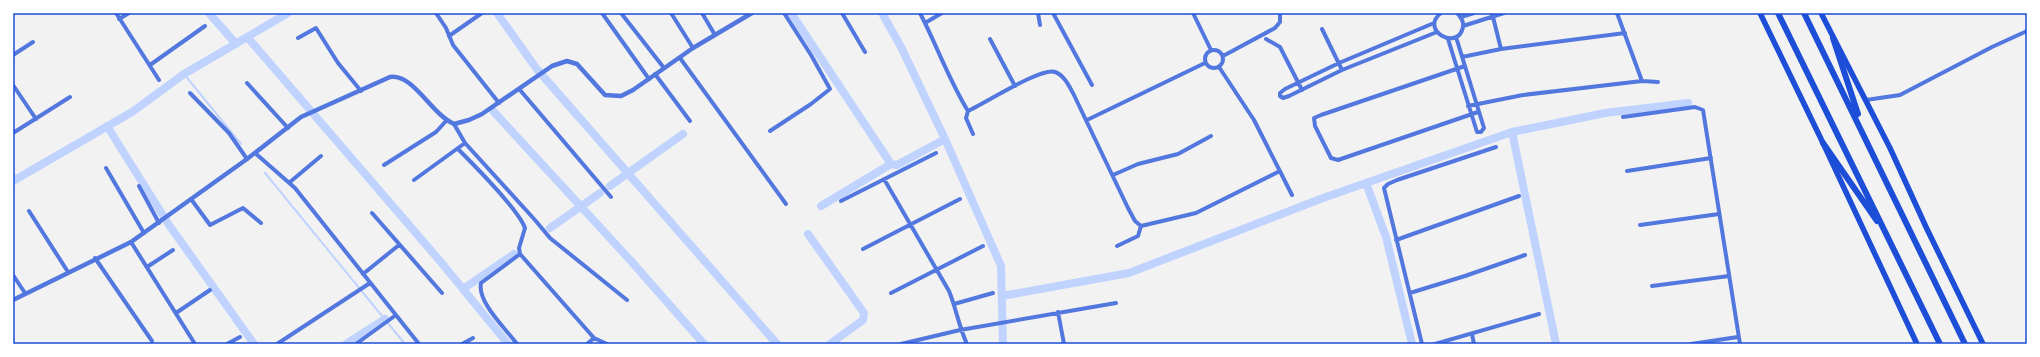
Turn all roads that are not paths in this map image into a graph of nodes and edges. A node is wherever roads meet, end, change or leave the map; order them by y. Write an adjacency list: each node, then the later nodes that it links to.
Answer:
1 (116, 13): 29 (street)
2 (129, 13): 29 (street)
3 (436, 13): 40 (street)
4 (482, 13): 40 (street)
5 (602, 13): 65 (street)
6 (621, 13): 61 (street)
7 (671, 13): 48 (street)
8 (702, 13): 39 (street)
9 (752, 13): 39 (street)
10 (784, 13): 93 (street)
11 (842, 13): 51 (street)
12 (920, 13): 30 (street)
13 (942, 13): 30 (street)
14 (1038, 13): 32 (street)
15 (1053, 13): 72 (street)
16 (1193, 13): 50 (street)
17 (1280, 13): 53 (street)
18 (1439, 13): 31 (street)
19 (1457, 13): 28 (street)
20 (1474, 13): 28 (street)
21 (1504, 13): 27 (street)
22 (1617, 13): 38 (street)
23 (1760, 13): 99 (main road)
24 (1778, 13): 134 (highway)
25 (1804, 13): 96 (highway)
26 (1821, 13): 43 (main road)
27 (1492, 14): 34 (street); 49 (street)
28 (1461, 17): 34 (street)
29 (119, 19): 58 (street)
30 (925, 23): 83 (street)
31 (1434, 23): 37 (street); 57 (street)
32 (1040, 25)
33 (205, 26): 58 (street)
34 (1463, 26): 41 (street)
35 (1322, 29): 57 (street)
36 (2027, 31): 79 (street)
37 (1437, 32): 46 (street); 63 (street)
38 (1625, 32): 49 (street); 67 (street)
39 (715, 35): 48 (street)
40 (449, 36): 80 (street)
41 (1456, 37): 46 (street); 54 (street)
42 (298, 38): 76 (street)
43 (1833, 38): 79 (main road); 96 (highway)
44 (990, 39): 73 (street)
45 (1266, 39): 70 (street)
46 (1448, 39): 62 (street)
47 (33, 42): 52 (street)
48 (693, 48): 55 (street)
49 (1501, 49): 54 (street)
50 (1211, 50): 53 (street); 56 (street)
51 (865, 52)
52 (13, 55)
53 (1223, 56): 60 (street)
54 (1462, 57): 59 (street)
55 (680, 58): 61 (street); 122 (street)
56 (1205, 63): 60 (street); 88 (street)
57 (1339, 63): 63 (street); 70 (street)
58 (150, 65): 66 (street)
59 (1465, 66): 62 (street); 81 (street)
60 (1219, 67): 109 (street)
61 (664, 68): 64 (street)
62 (1457, 68): 82 (street); 85 (street)
63 (1342, 70): 75 (street)
64 (655, 74): 65 (street); 90 (street)
65 (649, 79): 74 (street)
66 (159, 80)
67 (1642, 81): 68 (street); 81 (street)
68 (1658, 82)
69 (247, 83): 92 (street)
70 (1298, 83): 75 (street); 75 (street)
71 (13, 85): 87 (street)
72 (1092, 85)
73 (1015, 86): 83 (street); 88 (street)
74 (520, 90): 80 (street); 118 (street)
75 (1302, 90)
76 (361, 91): 89 (street); 92 (street)
77 (190, 93): 106 (street)
78 (70, 97): 87 (street)
79 (1866, 100): 194 (main road)
80 (499, 103): 91 (street)
81 (1476, 104): 82 (street); 84 (street)
82 (1468, 106): 85 (street)
83 (968, 111): 95 (street)
84 (1478, 112): 85 (street); 85 (street)
85 (1471, 114)
86 (1623, 117): 105 (street)
87 (36, 119): 94 (street)
88 (1087, 120): 111 (street)
89 (446, 121): 91 (street); 107 (street)
90 (690, 121)
91 (454, 124): 98 (street)
92 (288, 128): 102 (street)
93 (770, 131)
94 (13, 133)
95 (973, 134)
96 (1864, 134): 193 (highway)
97 (1211, 136): 111 (street)
98 (465, 143): 101 (street); 124 (street)
99 (1823, 143): 134 (highway); 191 (main road)
100 (1496, 147): 135 (street)
101 (458, 149): 113 (street); 127 (street)
102 (255, 153): 106 (street); 114 (street)
103 (936, 153): 112 (street)
104 (321, 156): 114 (street)
105 (1711, 158): 110 (street); 126 (street)
106 (247, 160): 119 (street)
107 (384, 165)
108 (106, 168): 133 (street)
109 (1280, 171): 116 (street); 132 (street)
110 (1627, 171)
111 (1113, 175): 132 (street)
112 (884, 179): 121 (street); 130 (street)
113 (414, 180)
114 (290, 182): 148 (street)
115 (139, 186): 128 (street)
116 (1292, 195)
117 (1519, 196): 135 (street)
118 (611, 197)
119 (191, 199): 128 (street); 129 (street)
120 (960, 199): 130 (street)
121 (841, 201)
122 (786, 204)
123 (29, 211): 147 (street)
124 (527, 211): 127 (street); 160 (street)
125 (372, 213): 137 (street)
126 (1719, 214): 131 (street); 150 (street)
127 (519, 217): 142 (street)
128 (160, 222): 133 (street)
129 (261, 223)
130 (910, 224): 140 (street); 146 (street)
131 (1640, 225)
132 (1141, 226): 139 (street)
133 (144, 233): 136 (street)
134 (1888, 237): 192 (highway)
135 (1396, 240): 157 (street)
136 (131, 242): 144 (street); 145 (street)
137 (399, 245): 148 (street); 158 (street)
138 (983, 246): 146 (street)
139 (1117, 246)
140 (864, 249)
141 (173, 250): 145 (street)
142 (520, 254): 172 (street); 180 (street)
143 (1525, 255): 157 (street)
144 (95, 258): 147 (street); 173 (street)
145 (147, 267): 164 (street)
146 (937, 270): 155 (street); 162 (street)
147 (68, 272): 154 (street)
148 (363, 274): 151 (street)
149 (13, 275): 154 (street)
150 (1729, 276): 152 (street); 170 (street)
151 (368, 285): 166 (street); 176 (street)
152 (1652, 286)
153 (210, 290): 164 (street)
154 (25, 293): 159 (street)
155 (890, 293)
156 (993, 293): 162 (street)
157 (1410, 293): 186 (street)
158 (442, 294)
159 (13, 300)
160 (626, 300)
161 (1116, 303): 163 (street)
162 (954, 304): 167 (street)
163 (1058, 312): 167 (street); 185 (street)
164 (176, 313): 174 (street)
165 (1539, 314): 168 (street)
166 (394, 316): 177 (street); 178 (street)
167 (960, 330): 183 (street); 184 (street)
168 (1472, 334): 187 (street); 188 (street)
169 (240, 337): 175 (street)
170 (1738, 337): 189 (street); 190 (street)
171 (473, 338): 179 (street)
172 (594, 338): 181 (street); 182 (street)
173 (152, 341)
174 (195, 344)
175 (227, 344)
176 (277, 344)
177 (356, 344)
178 (419, 344)
179 (462, 344)
180 (517, 344)
181 (587, 344)
182 (607, 344)
183 (901, 344)
184 (966, 344)
185 (1064, 344)
186 (1422, 344)
187 (1435, 344)
188 (1474, 344)
189 (1691, 344)
190 (1740, 344)
191 (1917, 344)
192 (1940, 344)
193 (1965, 344)
194 (1983, 344)

